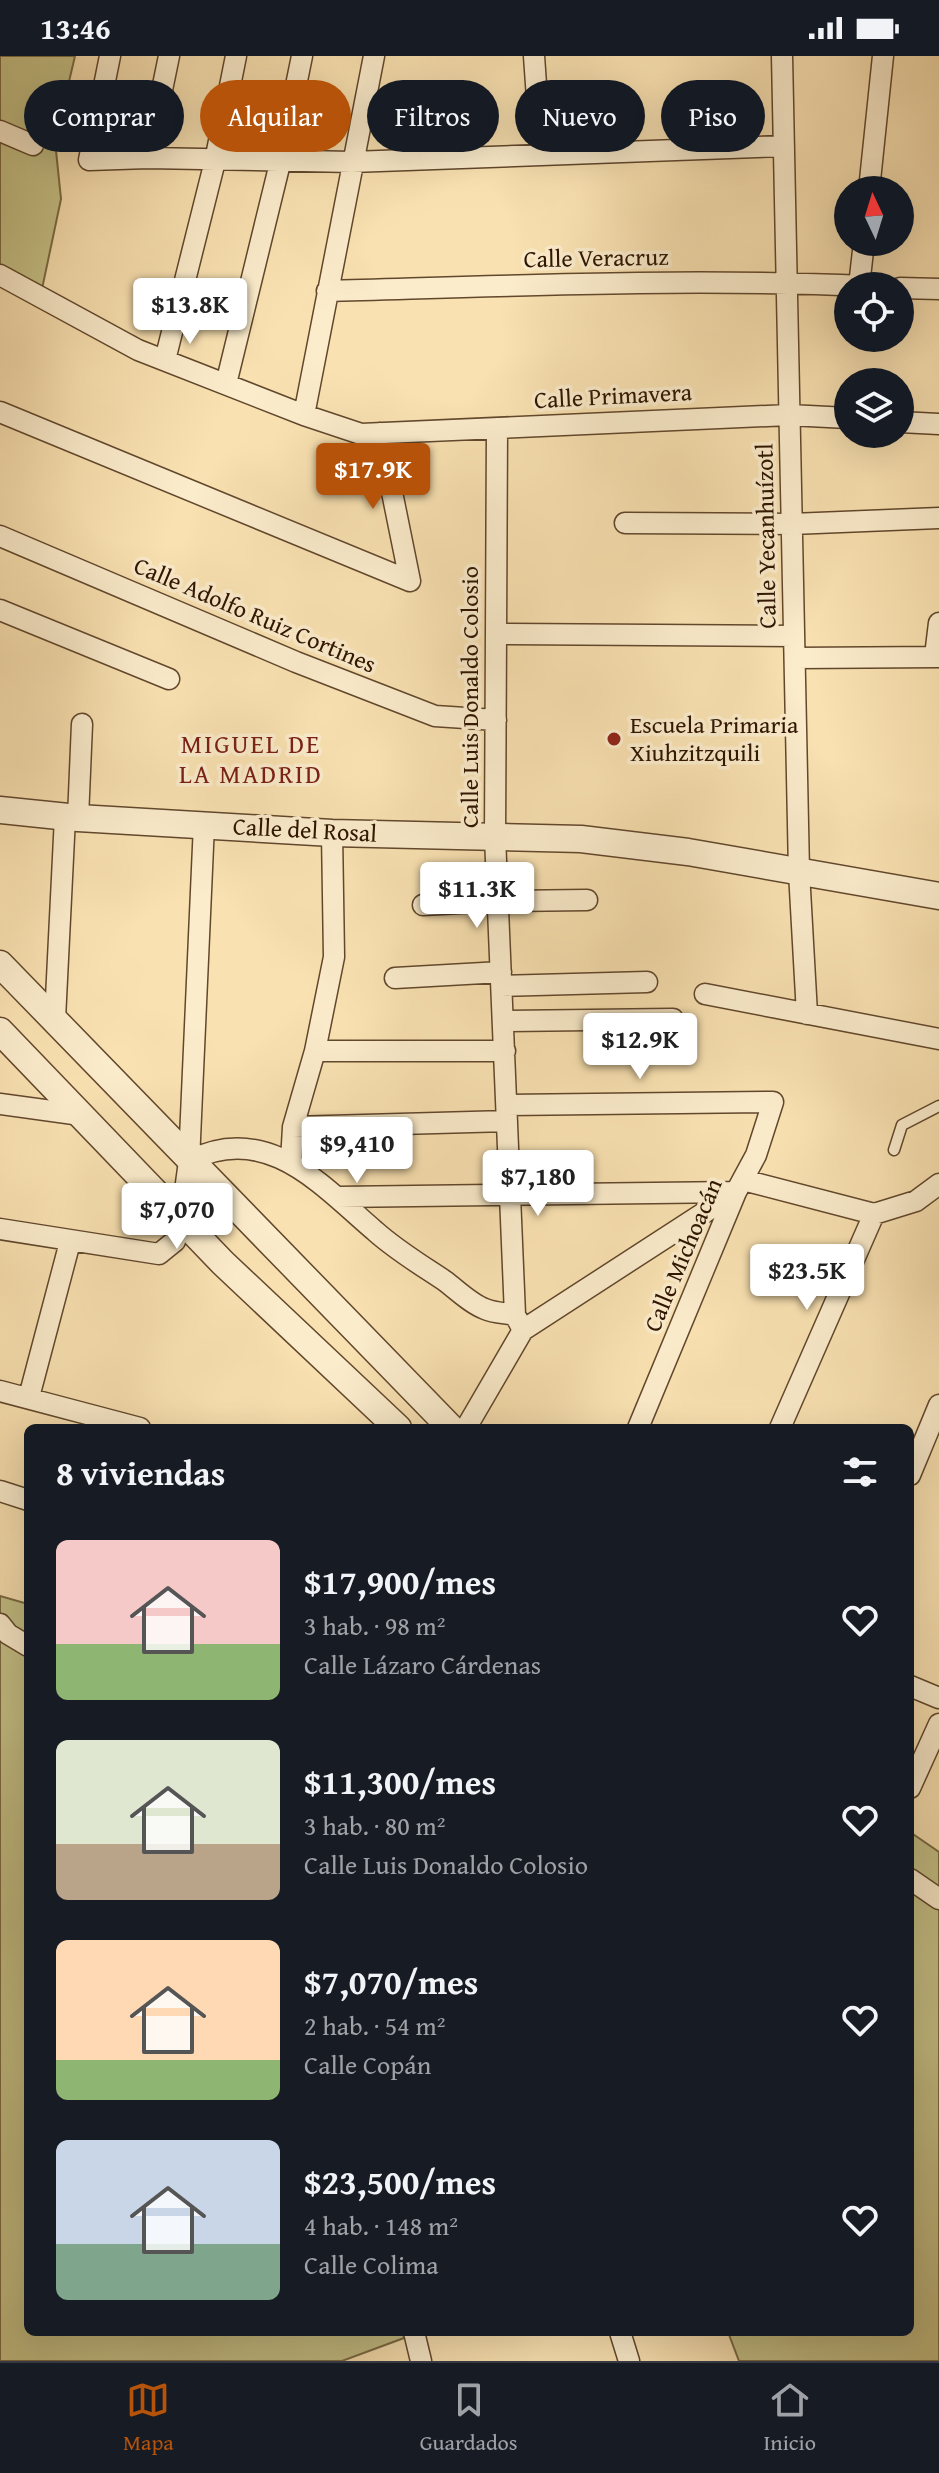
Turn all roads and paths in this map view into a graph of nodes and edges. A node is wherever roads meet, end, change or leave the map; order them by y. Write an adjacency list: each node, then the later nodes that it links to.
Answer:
1 (110, 56): 14 (street)
2 (169, 56): 14 (street)
3 (236, 56): 16 (street)
4 (302, 56): 15 (street)
5 (374, 56): 9 (street)
6 (534, 56): 13 (street)
7 (782, 56): 12 (street, Calle Yecanhuízotl)
8 (883, 56): 18 (street)
9 (364, 111): 17 (street)
10 (0, 131): 11 (street)
11 (24, 141)
12 (784, 146): 13 (street); 20 (street, Calle Yecanhuízotl)
13 (541, 155): 17 (street)
14 (148, 158): 16 (street)
15 (281, 159): 16 (street); 17 (street); 26 (street)
16 (215, 161): 25 (street)
17 (352, 162): 24 (street)
18 (870, 176)
19 (0, 275): 25 (street, Calle Primavera)
20 (786, 282): 21 (street, Calle Veracruz); 24 (street, Calle Veracruz); 29 (street, Calle Yecanhuízotl)
21 (834, 285)
22 (914, 288): 23 (street)
23 (939, 289)
24 (327, 291): 28 (street)
25 (165, 360): 26 (street, Calle Primavera)
26 (226, 384): 28 (street, Calle Primavera)
27 (0, 412): 34 (street)
28 (304, 415): 34 (street, Calle Primavera)
29 (789, 415): 30 (street, Calle Primavera); 33 (street, Calle Primavera); 37 (street, Calle Yecanhuízotl)
30 (834, 417)
31 (914, 423): 32 (street)
32 (939, 424)
33 (497, 428): 34 (street, Calle Primavera); 41 (street, Calle Luis Donaldo Colosio)
34 (380, 433)
35 (939, 518): 37 (street)
36 (625, 523): 37 (street)
37 (792, 524): 42 (street, Calle Yecanhuízotl)
38 (0, 536): 46 (street, Calle Adolfo Ruiz Cortines)
39 (0, 610): 45 (street)
40 (939, 623): 43 (street)
41 (496, 634): 42 (street); 46 (street, Calle Luis Donaldo Colosio)
42 (794, 636): 44 (street, Calle Yecanhuízotl)
43 (937, 656): 44 (street)
44 (795, 658): 53 (street, Calle Yecanhuízotl)
45 (169, 679)
46 (496, 720): 52 (street, Calle Luis Donaldo Colosio)
47 (82, 724): 49 (street)
48 (0, 810): 49 (street, Calle del Rosal)
49 (71, 818): 50 (street, Calle del Rosal); 64 (street)
50 (204, 824): 51 (street, Calle del Rosal); 77 (street)
51 (332, 833): 52 (street, Calle del Rosal); 69 (street)
52 (495, 837): 53 (street, Calle del Rosal); 56 (street, Calle Luis Donaldo Colosio)
53 (799, 872): 54 (street, Calle del Rosal); 63 (street, Calle Yecanhuízotl)
54 (939, 896)
55 (587, 900): 56 (street)
56 (498, 901): 57 (street); 60 (street, Calle Luis Donaldo Colosio)
57 (423, 905)
58 (0, 964): 64 (street)
59 (395, 978): 60 (street)
60 (502, 979): 61 (street); 66 (street, Calle Luis Donaldo Colosio)
61 (647, 982)
62 (705, 994): 63 (street)
63 (807, 1014): 68 (street)
64 (55, 1019): 77 (street)
65 (673, 1019): 66 (street)
66 (504, 1021): 70 (street, Calle Luis Donaldo Colosio)
67 (0, 1031): 74 (street)
68 (939, 1039)
69 (315, 1051): 70 (street); 75 (street)
70 (505, 1051): 73 (street, Calle Luis Donaldo Colosio)
71 (0, 1104): 74 (street)
72 (939, 1106): 76 (lane)
73 (507, 1113): 75 (street); 80 (street, Calle Michoacán); 82 (street, Calle Luis Donaldo Colosio)
74 (81, 1115): 84 (street)
75 (293, 1127): 78 (street)
76 (894, 1150)
77 (189, 1161): 78 (street); 84 (street); 93 (street)
78 (291, 1161): 81 (street)
79 (939, 1183): 83 (street)
80 (740, 1186): 82 (street); 83 (street); 87 (street); 95 (street, Calle Michoacán)
81 (338, 1197): 82 (street); 87 (street)
82 (509, 1197): 87 (street, Calle Luis Donaldo Colosio)
83 (874, 1214): 96 (street)
84 (181, 1220): 86 (street); 92 (street)
85 (0, 1229): 86 (street)
86 (70, 1242): 89 (street)
87 (519, 1322): 94 (street)
88 (0, 1391): 89 (street)
89 (29, 1397): 91 (street)
90 (939, 1405): 97 (street)
91 (126, 1424)
92 (394, 1424)
93 (447, 1424)
94 (468, 1424)
95 (640, 1424)
96 (782, 1424)
97 (914, 1465)
98 (0, 1491): 99 (street)
99 (24, 1499)
100 (0, 1624): 101 (street)
101 (24, 1644)
102 (914, 1688): 103 (street)
103 (939, 1698)
104 (939, 1724): 105 (street)
105 (914, 1779)
106 (914, 1882): 107 (street)
107 (939, 1899)
108 (415, 2336): 111 (street)
109 (620, 2336): 110 (street)
110 (623, 2359)
111 (421, 2361)

